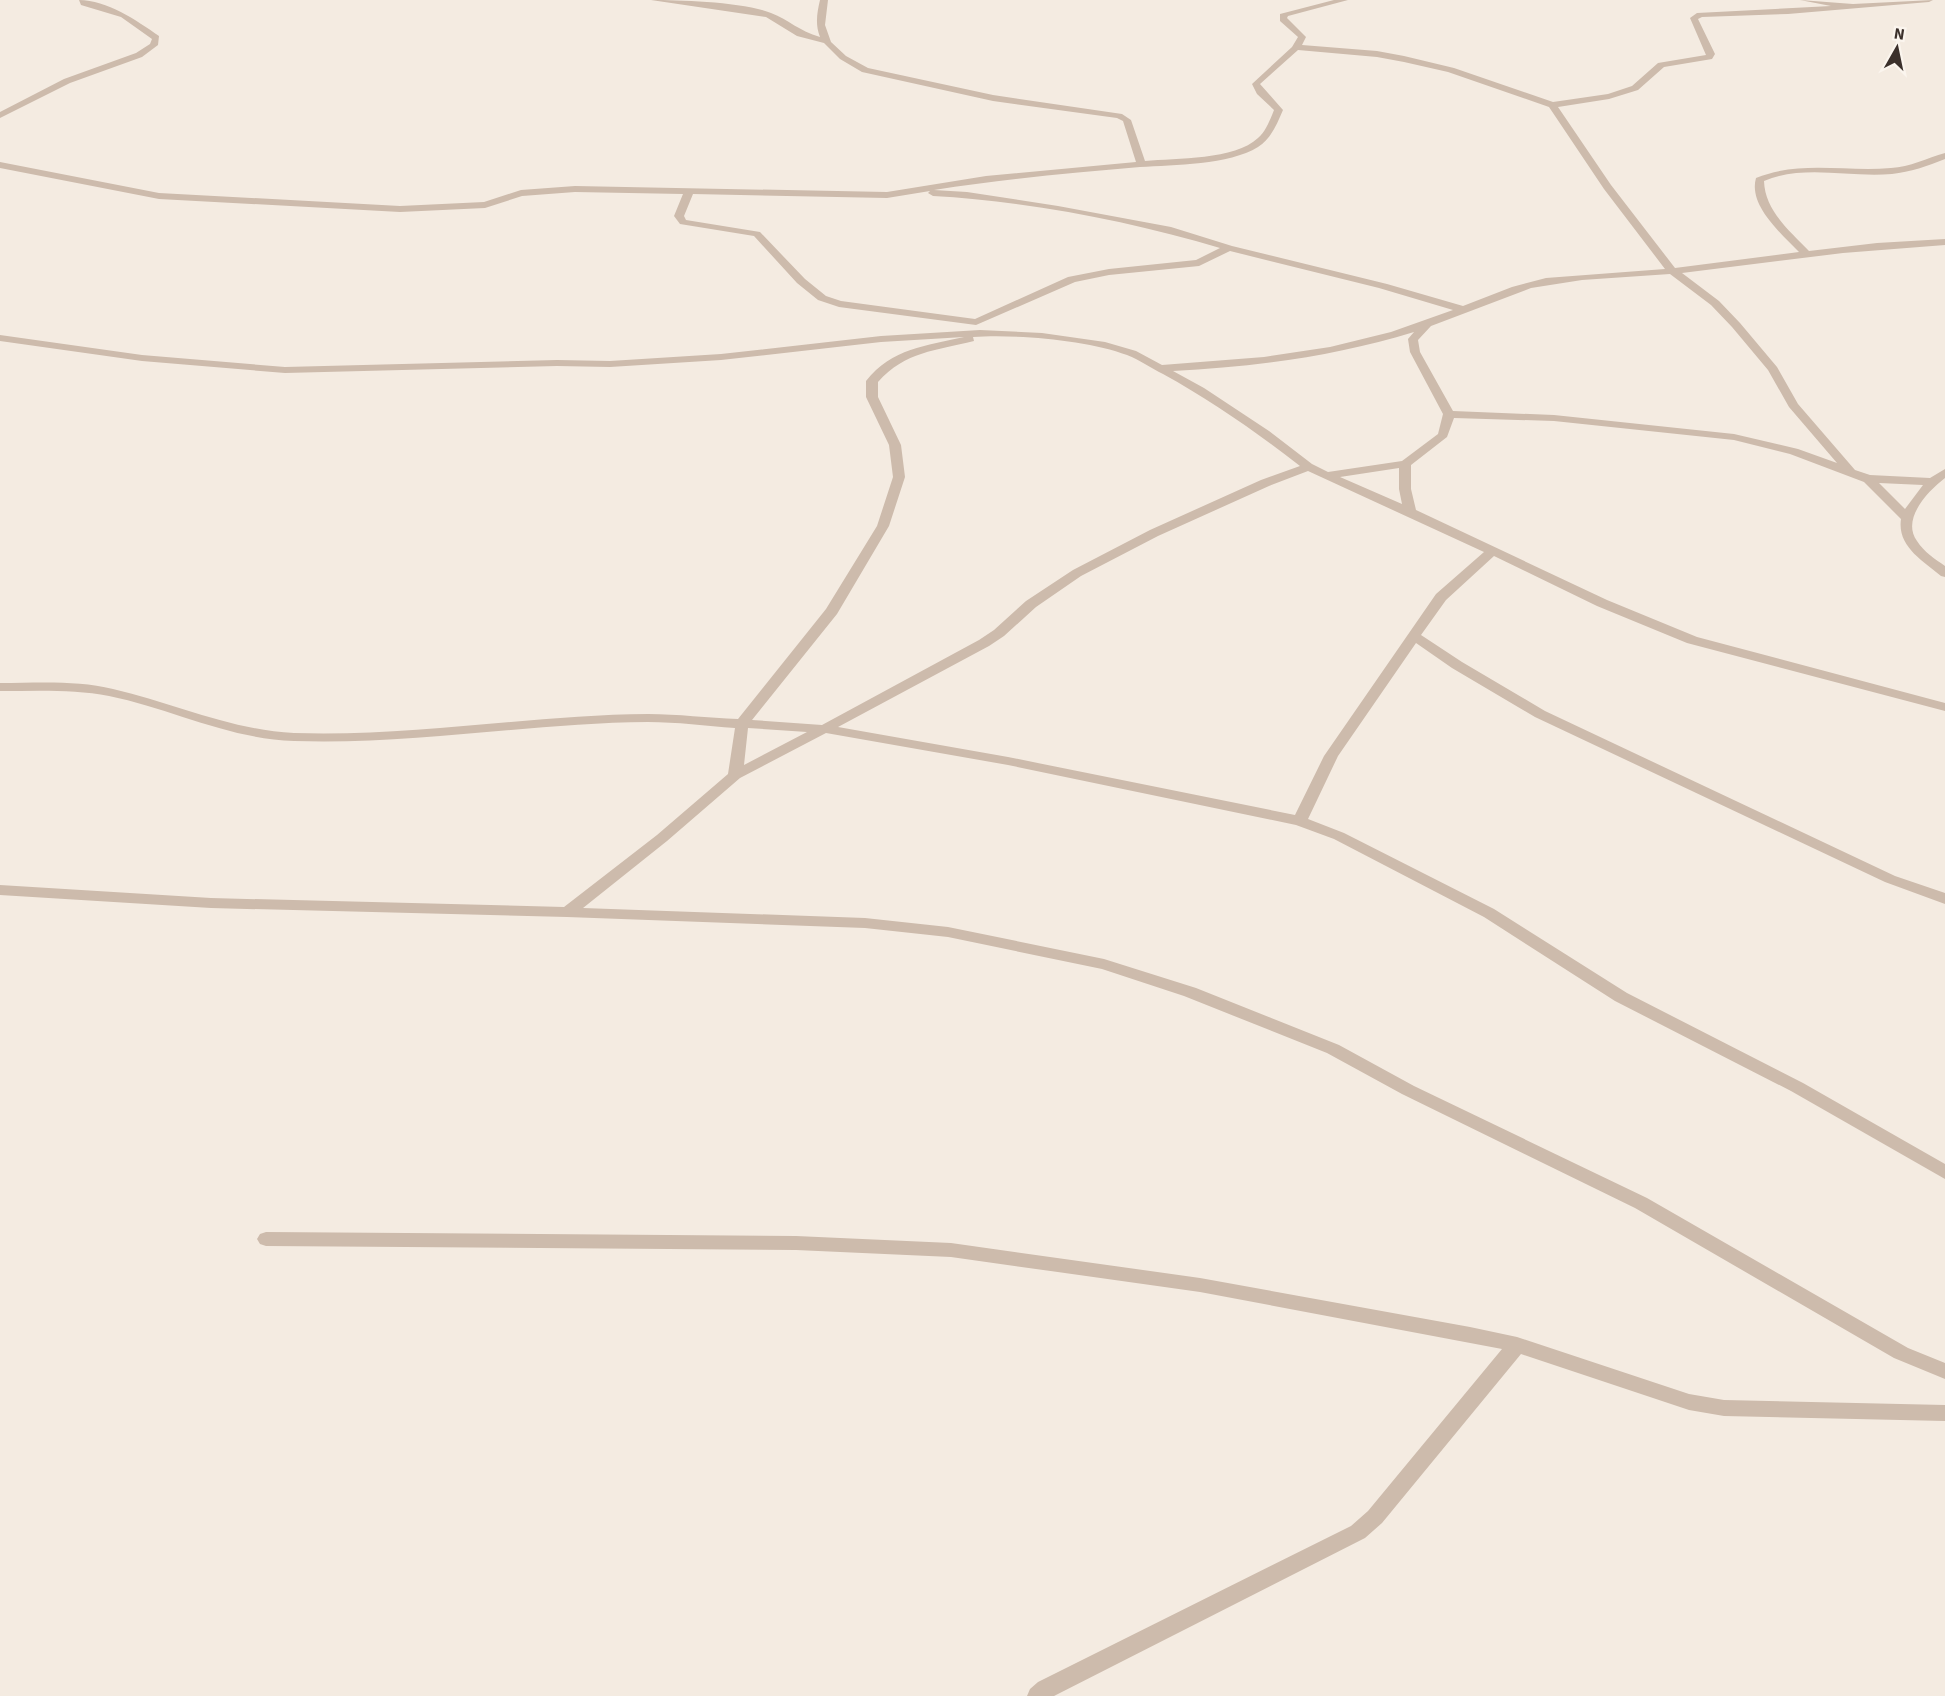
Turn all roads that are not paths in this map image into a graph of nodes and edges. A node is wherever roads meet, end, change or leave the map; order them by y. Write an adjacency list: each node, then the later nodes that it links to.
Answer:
1 (83, 0): 11 (street)
2 (656, 0): 8 (street)
3 (824, 0): 8 (street)
4 (1344, 0): 9 (street)
5 (1804, 0): 7 (street)
6 (1929, 0): 7 (street)
7 (1853, 6): 10 (street)
8 (824, 41): 14 (street)
9 (1298, 47): 10 (street); 14 (street)
10 (1552, 105): 20 (street)
11 (0, 115)
12 (1945, 156): 19 (street)
13 (0, 165): 16 (street)
14 (1142, 165): 15 (street)
15 (909, 191): 16 (street); 18 (street)
16 (689, 192): 23 (street)
17 (1945, 242): 19 (street)
18 (1229, 248): 21 (street); 23 (street)
19 (1807, 255): 20 (street)
20 (1672, 271): 21 (street); 29 (street)
21 (1462, 309): 22 (street)
22 (1428, 323): 25 (street); 26 (street)
23 (978, 327): 24 (street); 25 (street); 41 (street)
24 (0, 339)
25 (1163, 368): 28 (street)
26 (1449, 414): 27 (street); 29 (street)
27 (1405, 464): 31 (street); 34 (street)
28 (1308, 467): 31 (street); 42 (street)
29 (1849, 471): 32 (street)
30 (1945, 473): 33 (street)
31 (1329, 476): 34 (street)
32 (1868, 479): 33 (street); 35 (street)
33 (1930, 482): 35 (street)
34 (1410, 512): 36 (street)
35 (1906, 517): 37 (street)
36 (1491, 552): 38 (street); 40 (street)
37 (1945, 573)
38 (1414, 636): 44 (street); 46 (street)
39 (0, 687): 41 (street)
40 (1945, 707)
41 (742, 723): 42 (street); 43 (street)
42 (826, 729): 43 (street); 44 (street)
43 (735, 775): 47 (street)
44 (1300, 821): 48 (street)
45 (0, 890): 47 (street)
46 (1945, 898)
47 (567, 912): 51 (street)
48 (1945, 1172)
49 (266, 1239): 50 (street)
50 (1517, 1345): 52 (street); 53 (street)
51 (1945, 1371)
52 (1945, 1413)
53 (1038, 1696)

